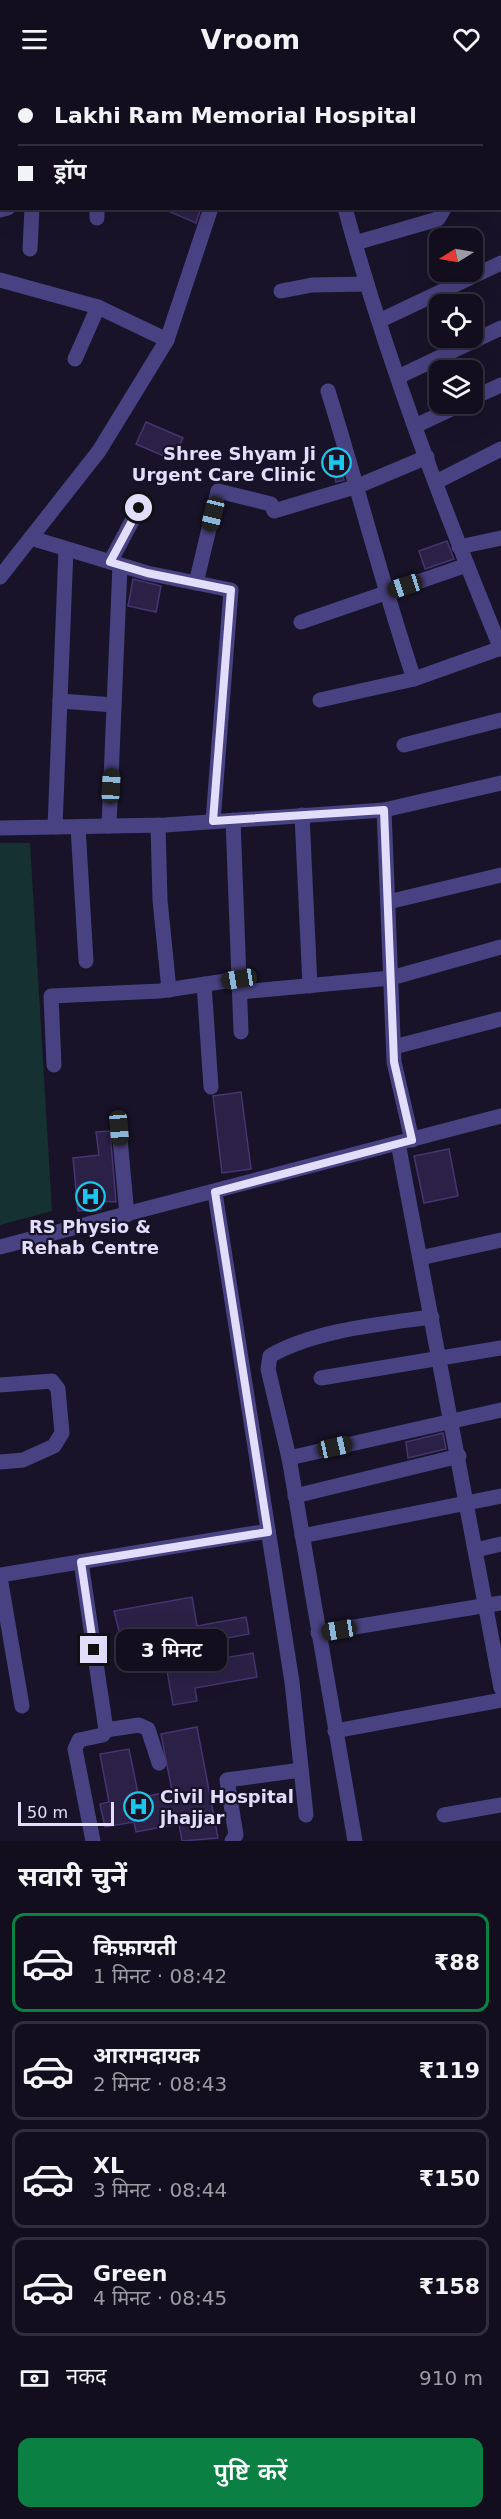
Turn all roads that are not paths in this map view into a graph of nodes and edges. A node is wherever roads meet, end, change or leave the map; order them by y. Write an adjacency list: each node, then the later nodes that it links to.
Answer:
1 (32, 210): 6 (street)
2 (210, 210): 14 (street)
3 (346, 210): 5 (street)
4 (443, 210): 5 (street)
5 (354, 243): 9 (street)
6 (30, 249)
7 (501, 263): 12 (street)
8 (0, 280): 11 (street)
9 (367, 284): 10 (street); 12 (street)
10 (281, 291)
11 (98, 307): 14 (street); 15 (street)
12 (379, 321): 16 (street)
13 (501, 328): 16 (street)
14 (167, 340): 27 (street)
15 (75, 359)
16 (398, 377): 21 (street)
17 (501, 385): 19 (street)
18 (328, 392): 25 (street)
19 (483, 393)
20 (441, 414): 21 (street)
21 (415, 426): 23 (street)
22 (501, 449): 24 (street)
23 (427, 457): 24 (street); 25 (street)
24 (435, 482): 29 (street)
25 (357, 486): 34 (street); 35 (street)
26 (139, 508): 31 (street)
27 (31, 538): 30 (street); 33 (street)
28 (501, 538): 29 (street)
29 (459, 547): 32 (street)
30 (66, 549): 31 (street); 40 (street)
31 (115, 564): 34 (street); 41 (street)
32 (467, 565): 35 (street); 37 (street)
33 (3, 570)
34 (196, 583): 48 (street)
35 (385, 592): 36 (street); 38 (street)
36 (301, 622)
37 (501, 648): 38 (street)
38 (414, 679): 39 (street)
39 (320, 700)
40 (60, 701): 41 (street); 51 (street)
41 (114, 705): 50 (street)
42 (501, 720): 43 (street)
43 (404, 745)
44 (501, 783): 45 (street)
45 (384, 810): 46 (street); 55 (street)
46 (302, 815): 47 (street); 61 (street)
47 (233, 820): 48 (street); 60 (street)
48 (213, 821): 49 (street)
49 (158, 825): 50 (street); 62 (street)
50 (109, 826): 52 (street)
51 (56, 827): 52 (street); 53 (street)
52 (78, 827): 57 (street)
53 (0, 828)
54 (501, 875): 55 (street)
55 (388, 902): 58 (street)
56 (501, 947): 58 (street)
57 (86, 961)
58 (391, 978): 61 (street); 65 (street)
59 (204, 984): 60 (street); 62 (street); 67 (street)
60 (239, 986): 61 (street); 64 (street)
61 (310, 986)
62 (169, 990): 66 (street)
63 (501, 1019): 65 (street)
64 (241, 1032)
65 (394, 1047): 70 (street)
66 (54, 1065)
67 (211, 1087)
68 (501, 1116): 70 (street)
69 (119, 1128): 72 (street)
70 (405, 1142): 71 (street); 75 (street)
71 (215, 1192): 72 (street); 89 (street)
72 (127, 1215): 74 (street)
73 (501, 1240): 75 (street)
74 (0, 1247)
75 (420, 1258): 76 (street)
76 (432, 1317): 78 (street); 84 (street)
77 (501, 1348): 78 (street)
78 (440, 1358): 79 (street); 82 (street)
79 (321, 1378)
80 (0, 1385): 85 (street)
81 (501, 1410): 82 (street)
82 (452, 1419): 83 (street); 84 (street)
83 (459, 1456): 86 (street); 88 (street)
84 (289, 1458): 86 (street)
85 (0, 1462)
86 (295, 1496): 90 (street)
87 (501, 1496): 88 (street)
88 (468, 1503): 90 (street); 92 (street)
89 (268, 1532): 93 (street); 103 (street)
90 (302, 1536): 96 (street)
91 (501, 1544): 92 (street)
92 (476, 1550): 95 (street)
93 (81, 1562): 94 (street); 100 (street)
94 (0, 1576): 99 (street)
95 (494, 1604): 96 (street); 97 (street)
96 (318, 1633): 101 (street)
97 (501, 1688)
98 (501, 1700): 101 (street)
99 (22, 1706)
100 (106, 1730): 102 (street); 107 (street)
101 (335, 1731): 109 (street)
102 (159, 1762)
103 (302, 1770): 105 (street); 108 (street)
104 (501, 1804): 106 (street)
105 (306, 1815)
106 (444, 1815)
107 (93, 1841)
108 (232, 1841)
109 (355, 1841)

